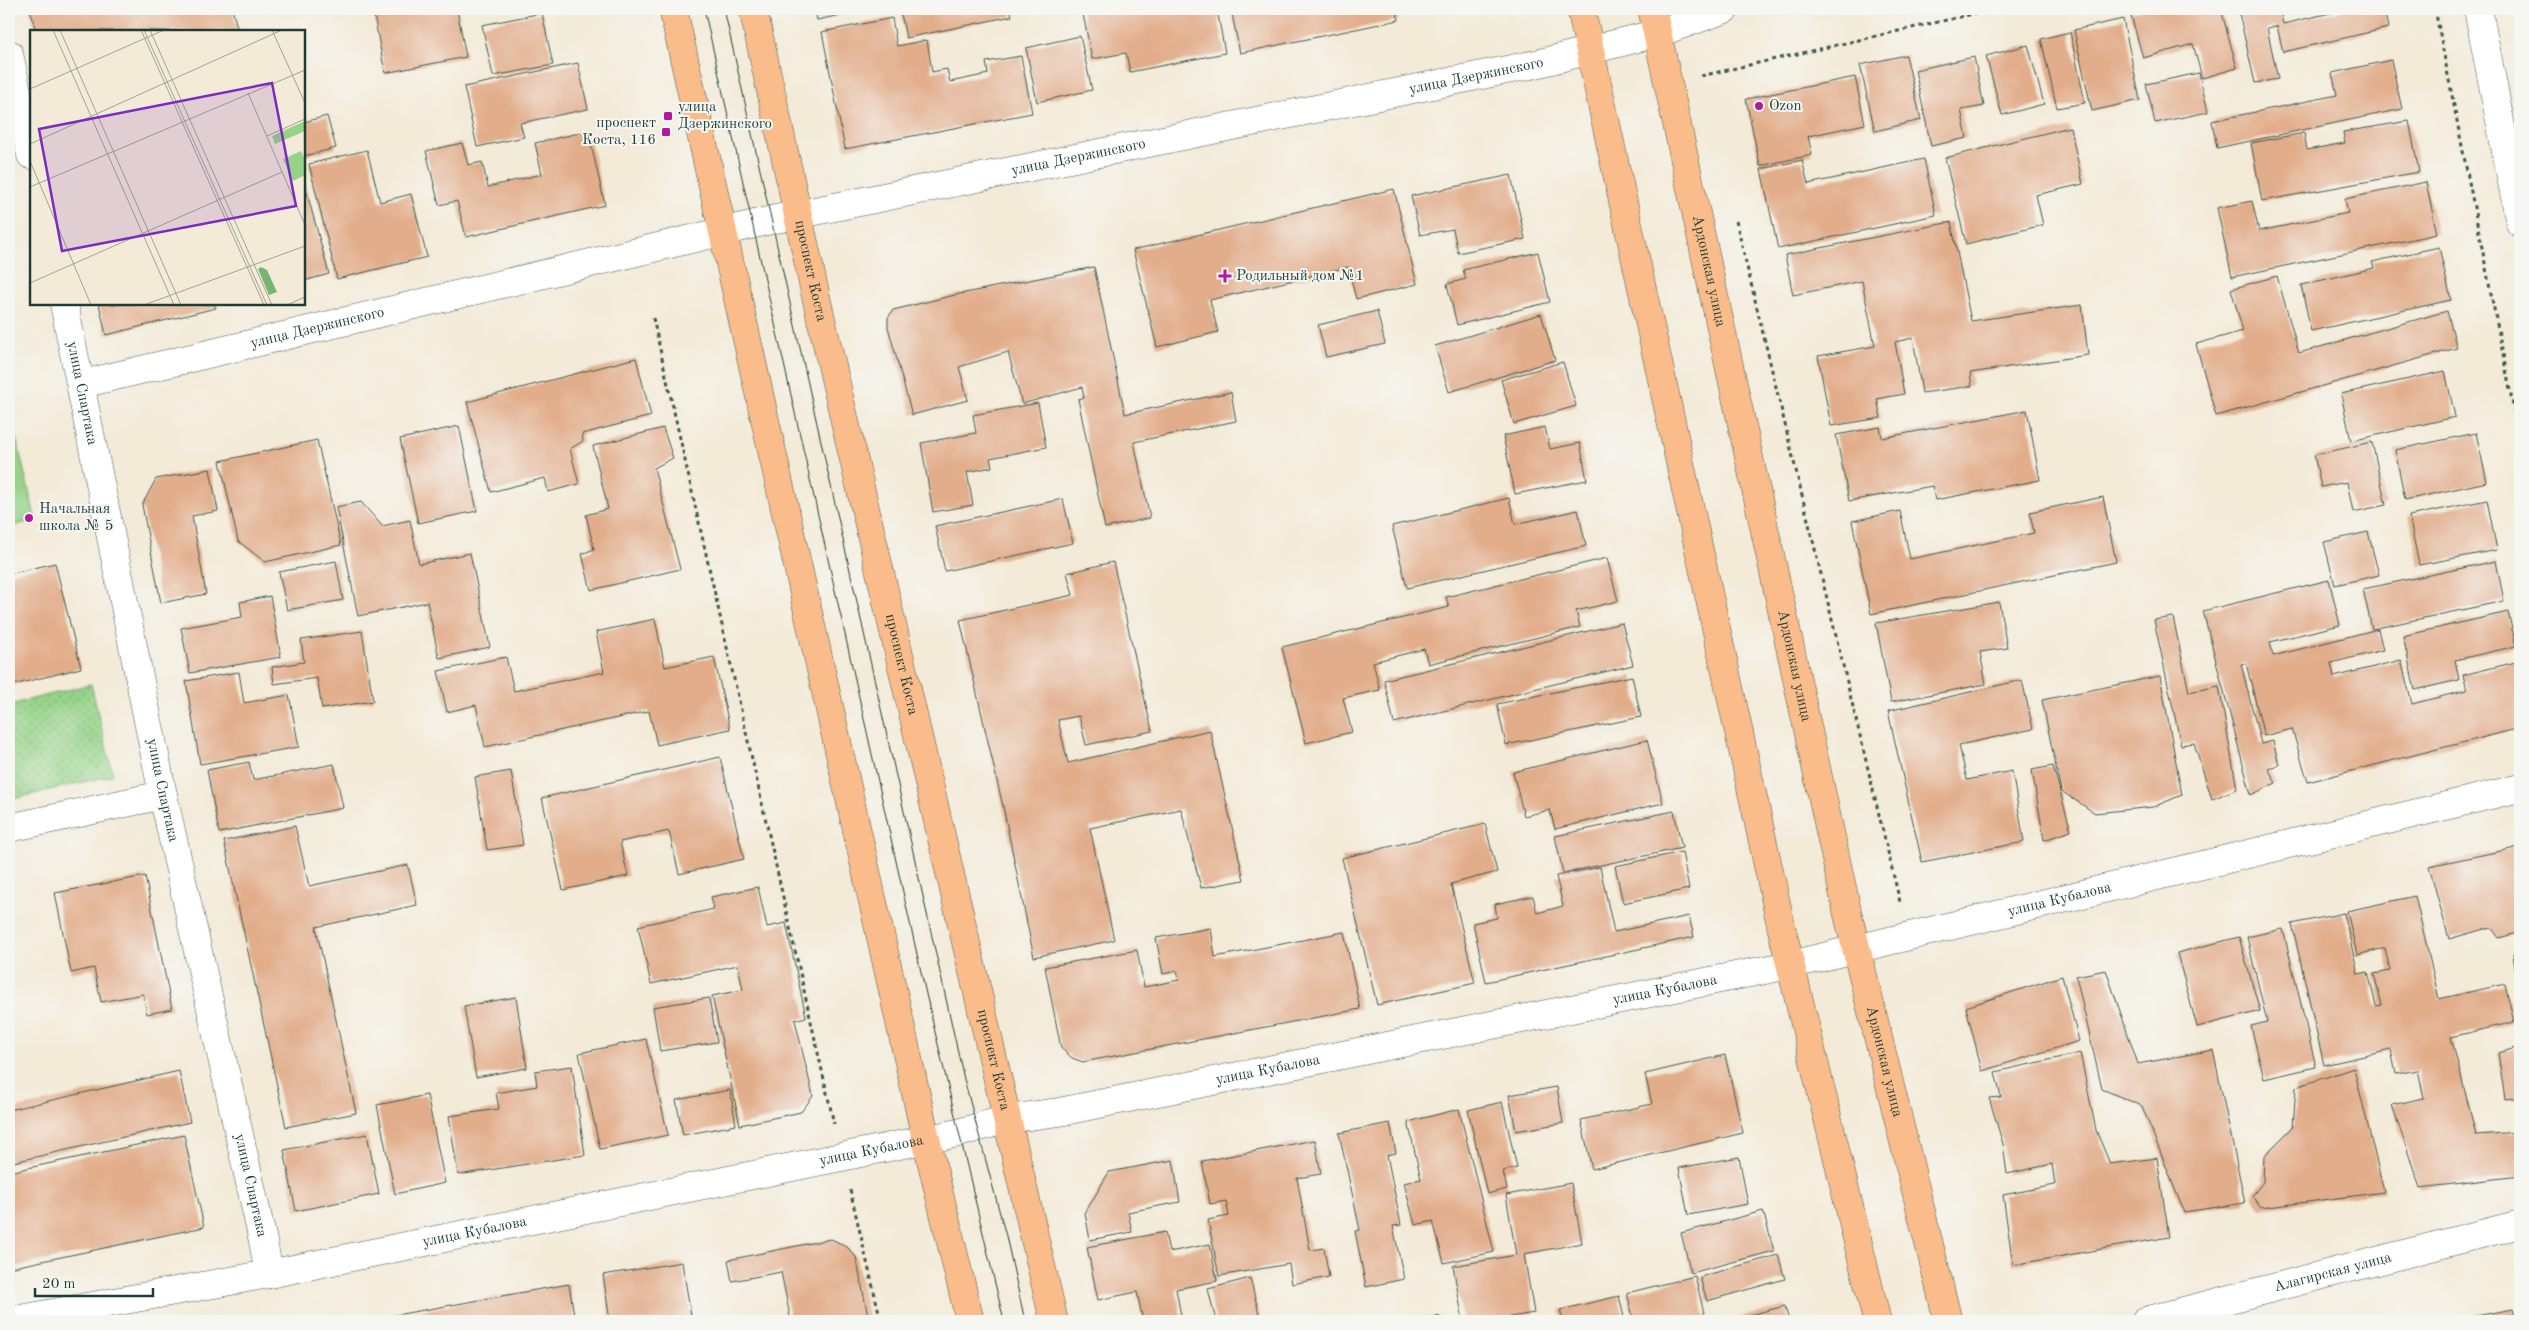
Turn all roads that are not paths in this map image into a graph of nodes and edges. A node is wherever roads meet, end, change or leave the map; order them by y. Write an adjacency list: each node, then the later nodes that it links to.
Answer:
1 (673, 9): 12 (main road)
2 (753, 9): 10 (main road, проспект Коста)
3 (1581, 9): 7 (main road)
4 (1725, 9): 6 (street, улица Дзержинского)
5 (2478, 9): 11 (street)
6 (1655, 21): 7 (street, улица Дзержинского); 18 (main road, Ардонская улица)
7 (1590, 50): 10 (street, улица Дзержинского); 19 (main road)
8 (9, 59): 9 (street)
9 (30, 151)
10 (798, 216): 12 (street, улица Дзержинского); 20 (main road, проспект Коста)
11 (2520, 223)
12 (723, 232): 14 (street, улица Дзержинского); 21 (main road)
13 (64, 305): 14 (street, улица Спартака)
14 (82, 384): 16 (street, улица Спартака)
15 (2520, 788): 18 (street, улица Кубалова)
16 (163, 794): 17 (street); 23 (street, улица Спартака)
17 (9, 828)
18 (1857, 949): 19 (street, улица Кубалова); 28 (main road, Ардонская улица)
19 (1790, 964): 20 (street, улица Кубалова); 27 (main road)
20 (1007, 1119): 21 (street, улица Кубалова); 26 (main road, проспект Коста)
21 (926, 1139): 23 (street, улица Кубалова); 25 (main road)
22 (2520, 1224): 29 (street, Алагирская улица)
23 (269, 1274): 24 (street, улица Кубалова)
24 (9, 1321)
25 (970, 1321)
26 (1054, 1321)
27 (1877, 1321)
28 (1948, 1321)
29 (2145, 1321)

